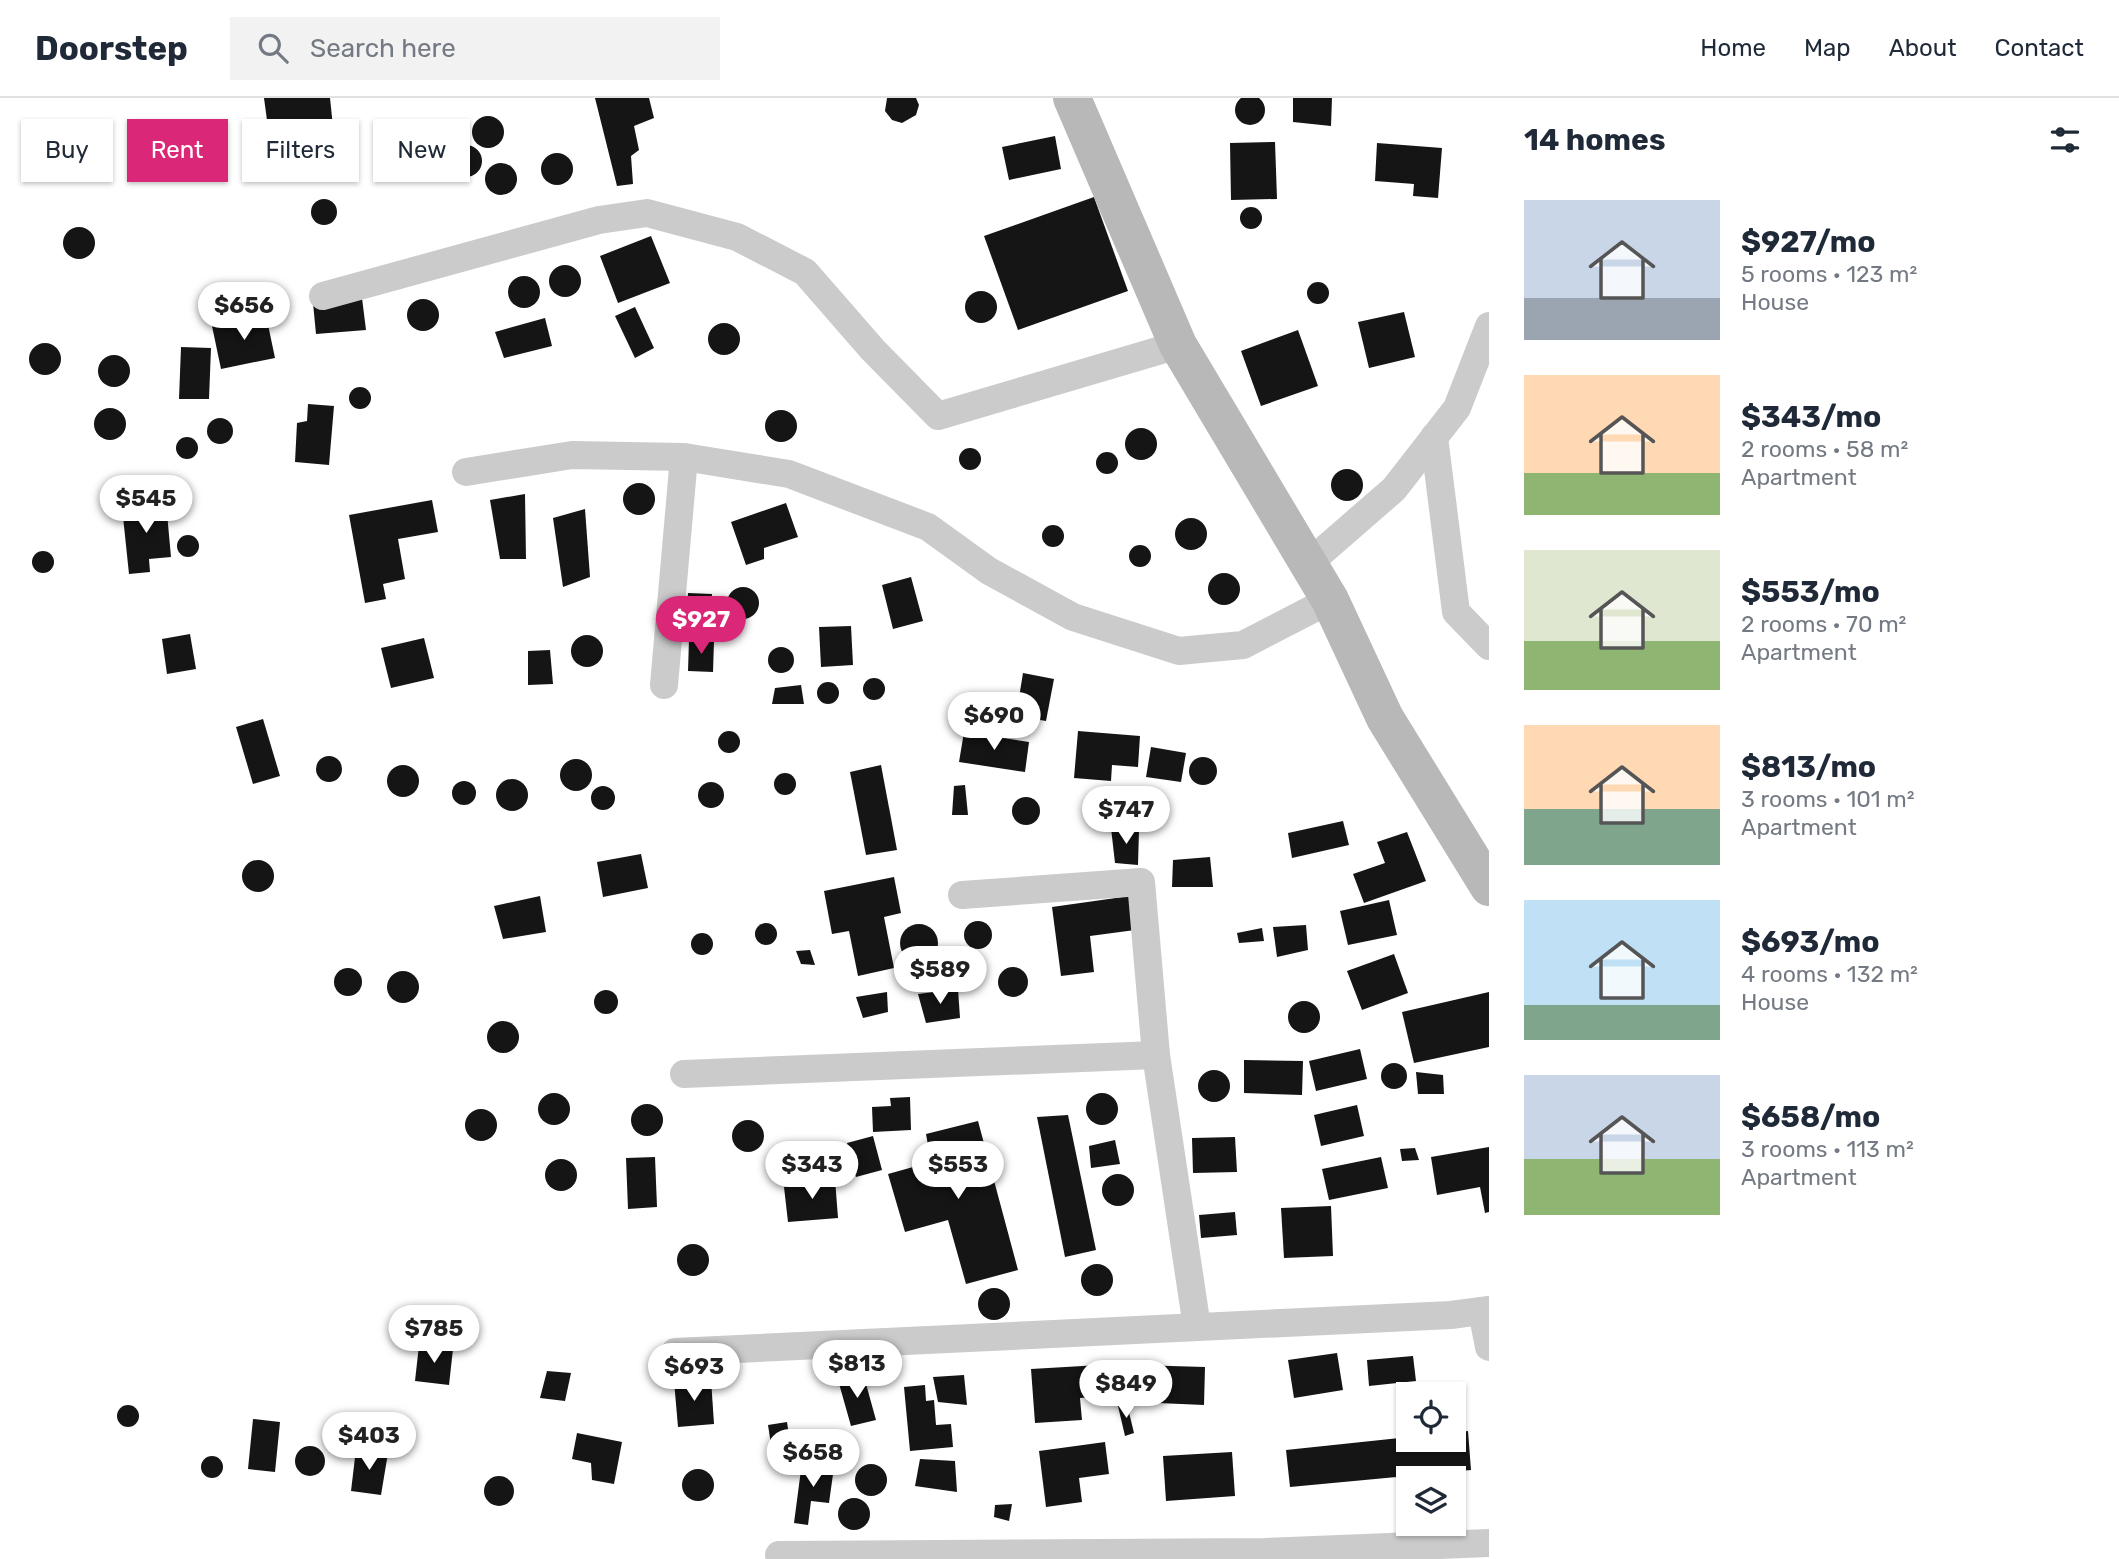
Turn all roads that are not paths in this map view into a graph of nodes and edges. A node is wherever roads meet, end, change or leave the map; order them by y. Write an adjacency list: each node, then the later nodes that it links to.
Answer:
1 (1072, 98): 4 (main road)
2 (323, 296): 4 (street)
3 (1489, 326): 5 (street)
4 (1178, 345): 8 (main road)
5 (1434, 437): 8 (street); 10 (street)
6 (684, 457): 7 (street); 9 (street); 11 (street)
7 (466, 472)
8 (1309, 563): 9 (main road)
9 (1330, 600): 12 (main road)
10 (1489, 646)
11 (664, 685)
12 (1489, 887)
13 (962, 895): 14 (street)
14 (1156, 1055): 15 (street); 17 (street)
15 (684, 1074)
16 (1485, 1310): 17 (street); 18 (street)
17 (1197, 1327): 19 (street)
18 (1489, 1347)
19 (675, 1352)
20 (1489, 1543): 21 (street)
21 (779, 1555)

